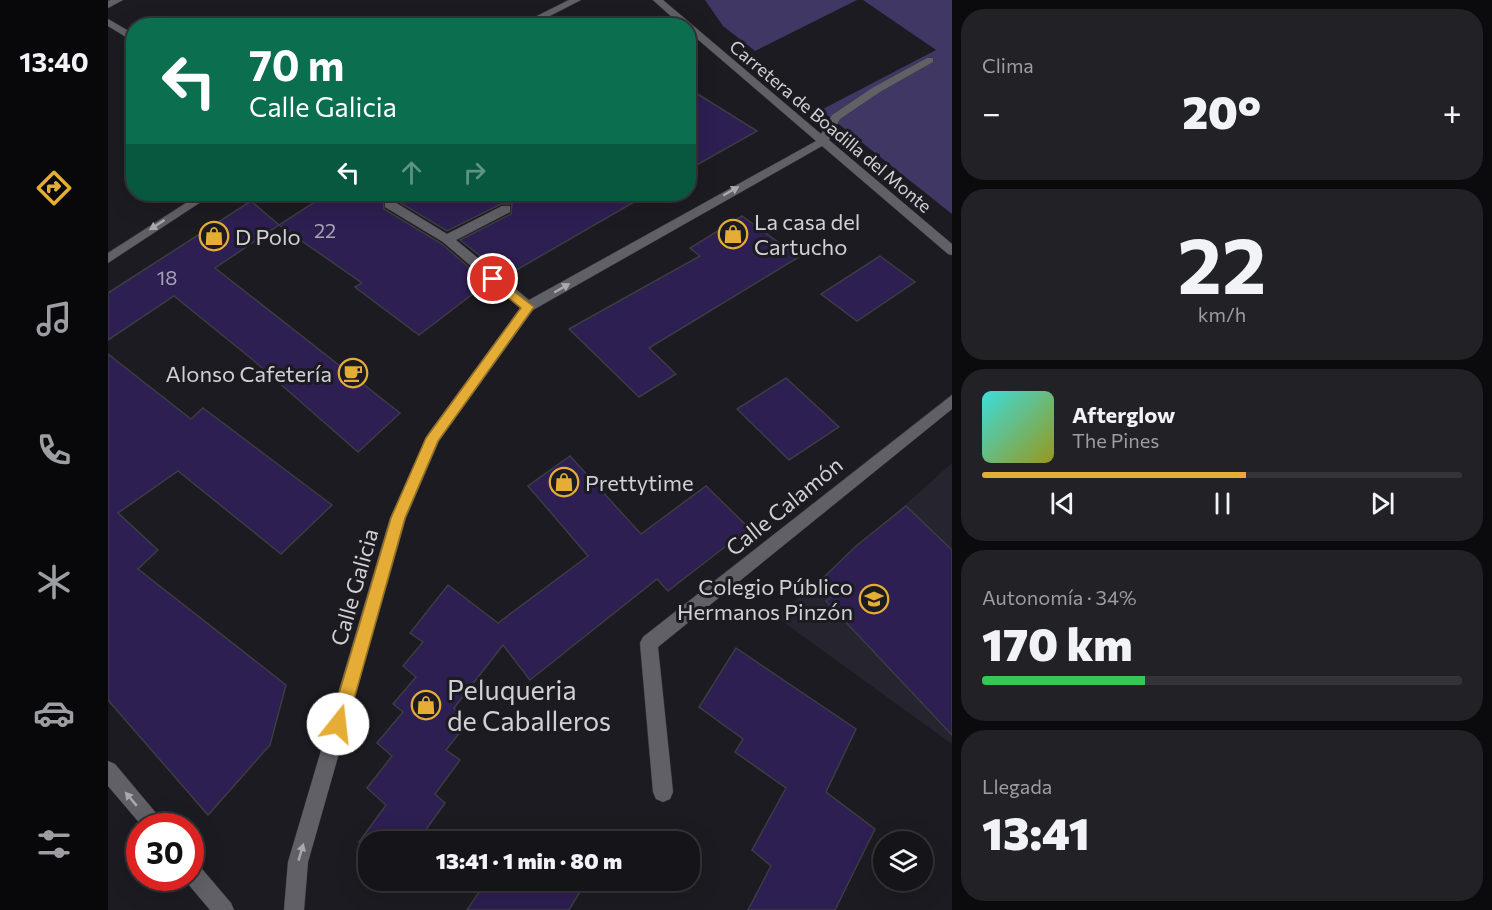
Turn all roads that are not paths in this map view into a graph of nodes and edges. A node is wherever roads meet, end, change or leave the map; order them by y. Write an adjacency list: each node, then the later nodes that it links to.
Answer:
1 (118, 0): 4 (street)
2 (576, 0): 5 (street)
3 (658, 0): 6 (street, Carretera de Boadilla del Monte)
4 (108, 5)
5 (538, 18)
6 (679, 18)
7 (108, 22): 9 (street)
8 (696, 33): 11 (street, Carretera de Boadilla del Monte)
9 (126, 34)
10 (930, 60): 11 (street)
11 (823, 141): 16 (street, Carretera de Boadilla del Monte); 18 (street, Calle Galicia, one-way to 11)
12 (196, 201): 17 (street, one-way to 17)
13 (389, 204): 15 (street)
14 (506, 209): 15 (street)
15 (447, 239): 18 (street)
16 (952, 251)
17 (108, 259)
18 (528, 307): 25 (street, Calle Galicia, one-way to 18)
19 (952, 401): 21 (street, Calle Calamón)
20 (108, 771): 22 (street, one-way to 20)
21 (663, 792)
22 (143, 813)
23 (204, 886): 24 (street)
24 (224, 910)
25 (294, 910)

